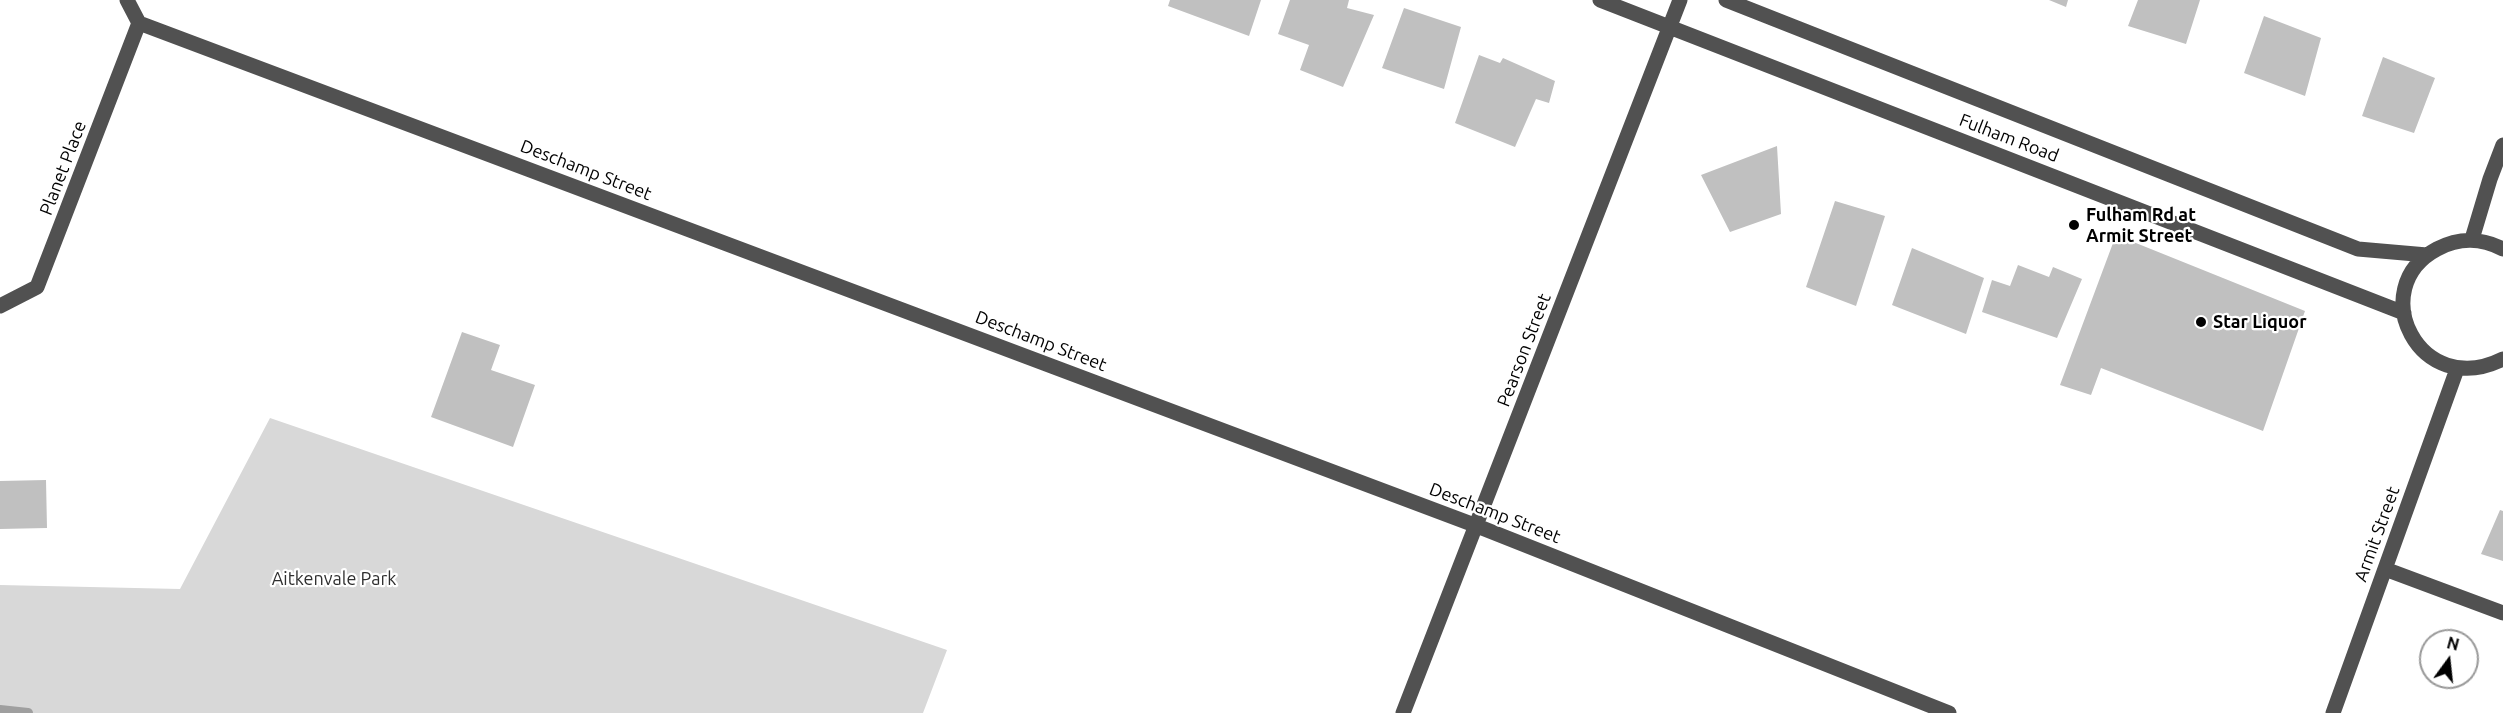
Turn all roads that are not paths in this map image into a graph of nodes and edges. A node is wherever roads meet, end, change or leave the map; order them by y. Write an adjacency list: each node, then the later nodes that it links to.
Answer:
1 (127, 0): 5 (street)
2 (1600, 0): 6 (street, Fulham Road)
3 (1680, 0): 6 (street, Pearson Street)
4 (1726, 0): 10 (street, Fulham Road)
5 (139, 23): 11 (street, Planet Place); 15 (street, Deschamp Street)
6 (1670, 27): 12 (street, Fulham Road); 15 (street, Pearson Street)
7 (2503, 145): 8 (street)
8 (2472, 239): 9 (street); 10 (street)
9 (2503, 249)
10 (2427, 255): 12 (street)
11 (0, 306)
12 (2404, 313): 14 (street)
13 (2503, 359): 14 (street)
14 (2457, 369): 16 (street, Armit Street)
15 (1477, 526): 18 (street, Pearson Street); 19 (street, Deschamp Street)
16 (2385, 569): 17 (street); 20 (street, Armit Street)
17 (2503, 613)
18 (1403, 713)
19 (1949, 713)
20 (2333, 713)

